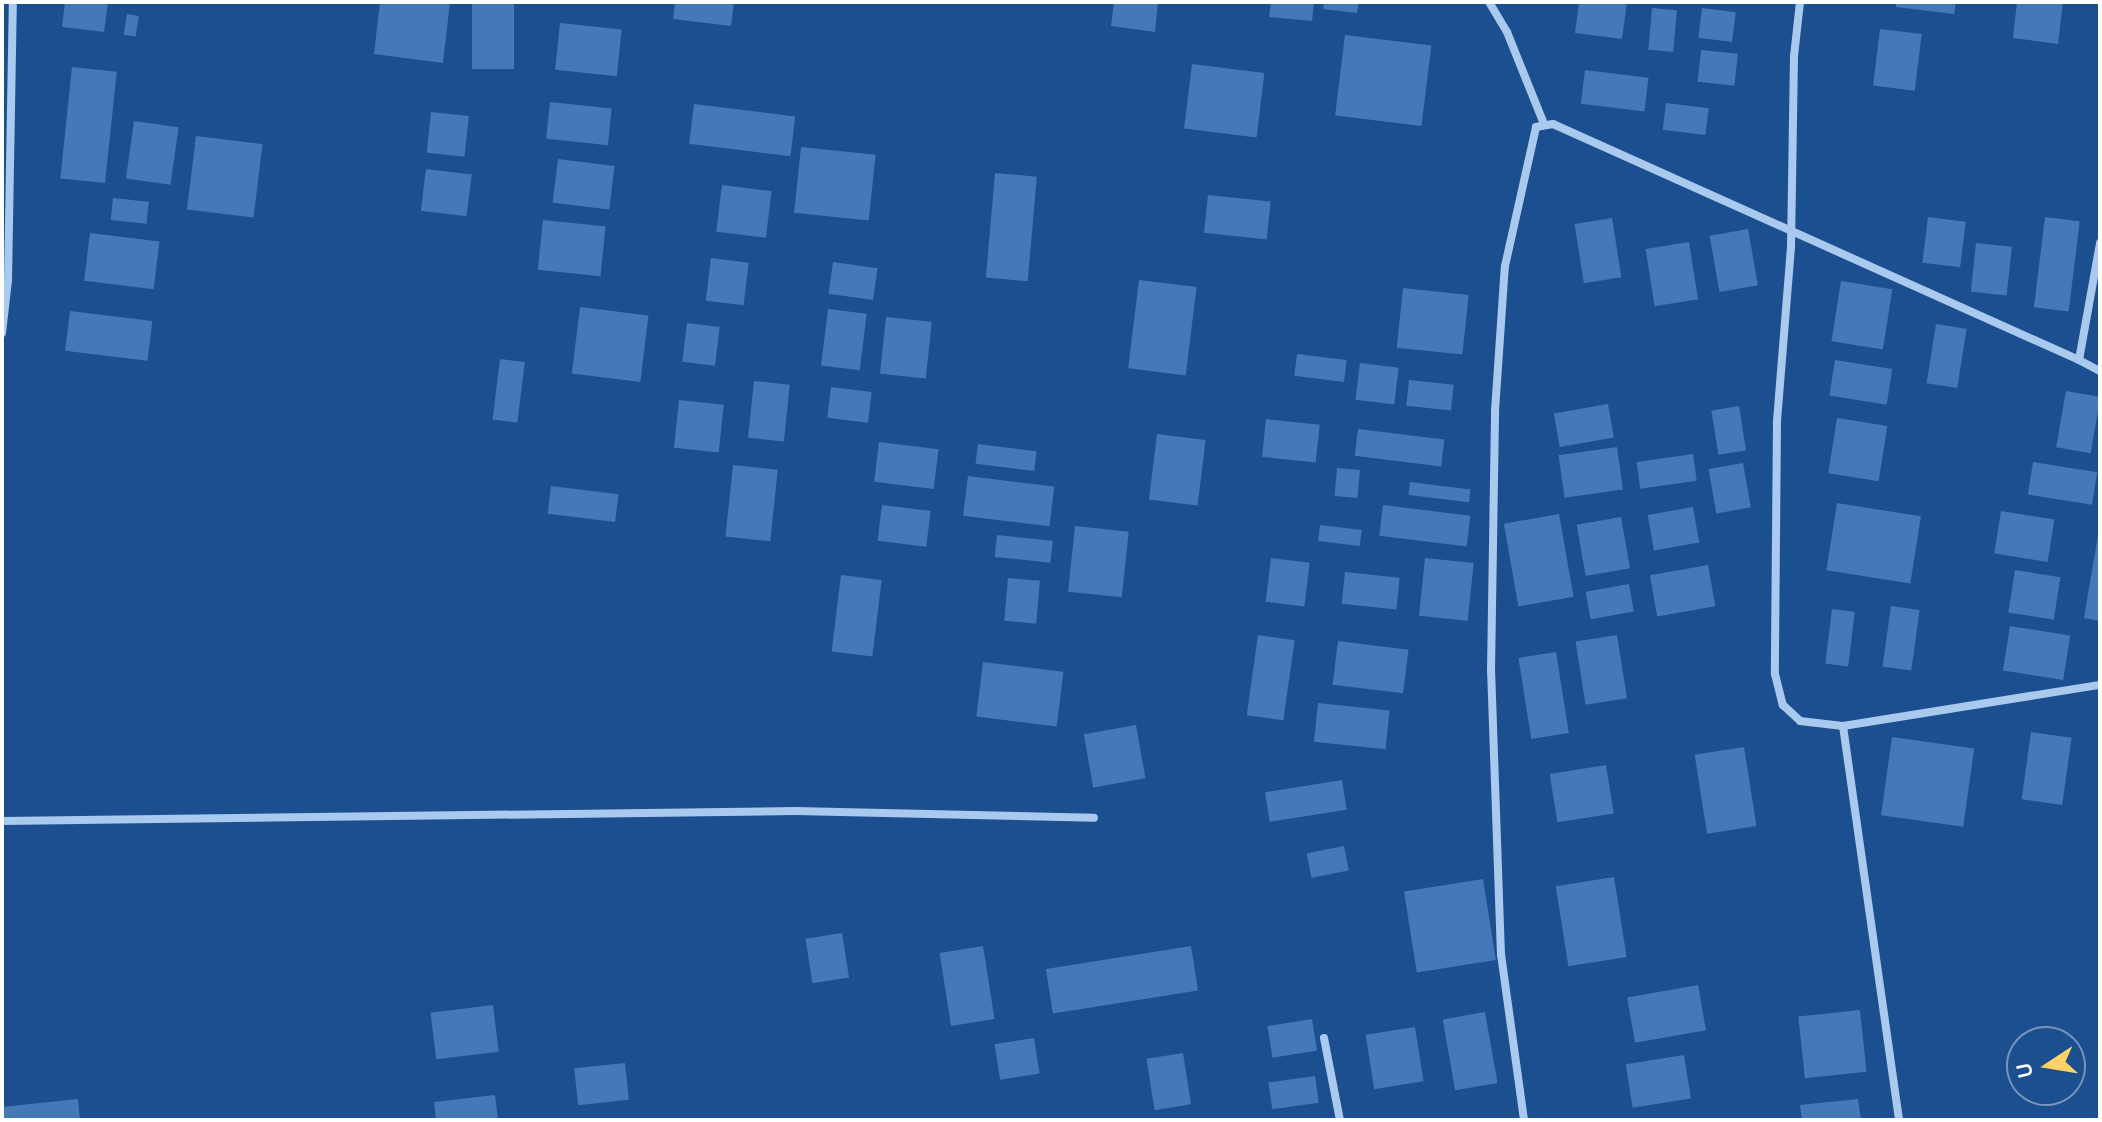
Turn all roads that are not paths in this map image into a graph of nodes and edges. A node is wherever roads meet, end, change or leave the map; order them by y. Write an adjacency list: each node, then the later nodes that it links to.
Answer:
1 (13, 2): 7 (street)
2 (1489, 2): 4 (street)
3 (1800, 2): 5 (street)
4 (1544, 124): 5 (street); 16 (street)
5 (1791, 228): 8 (street); 11 (street)
6 (2100, 243): 8 (street)
7 (2, 333)
8 (2079, 360): 9 (street)
9 (2100, 371)
10 (2100, 685): 11 (street)
11 (1843, 726): 17 (street)
12 (1094, 818): 13 (street)
13 (2, 821)
14 (1324, 1038): 15 (street)
15 (1340, 1120)
16 (1524, 1120)
17 (1899, 1120)

